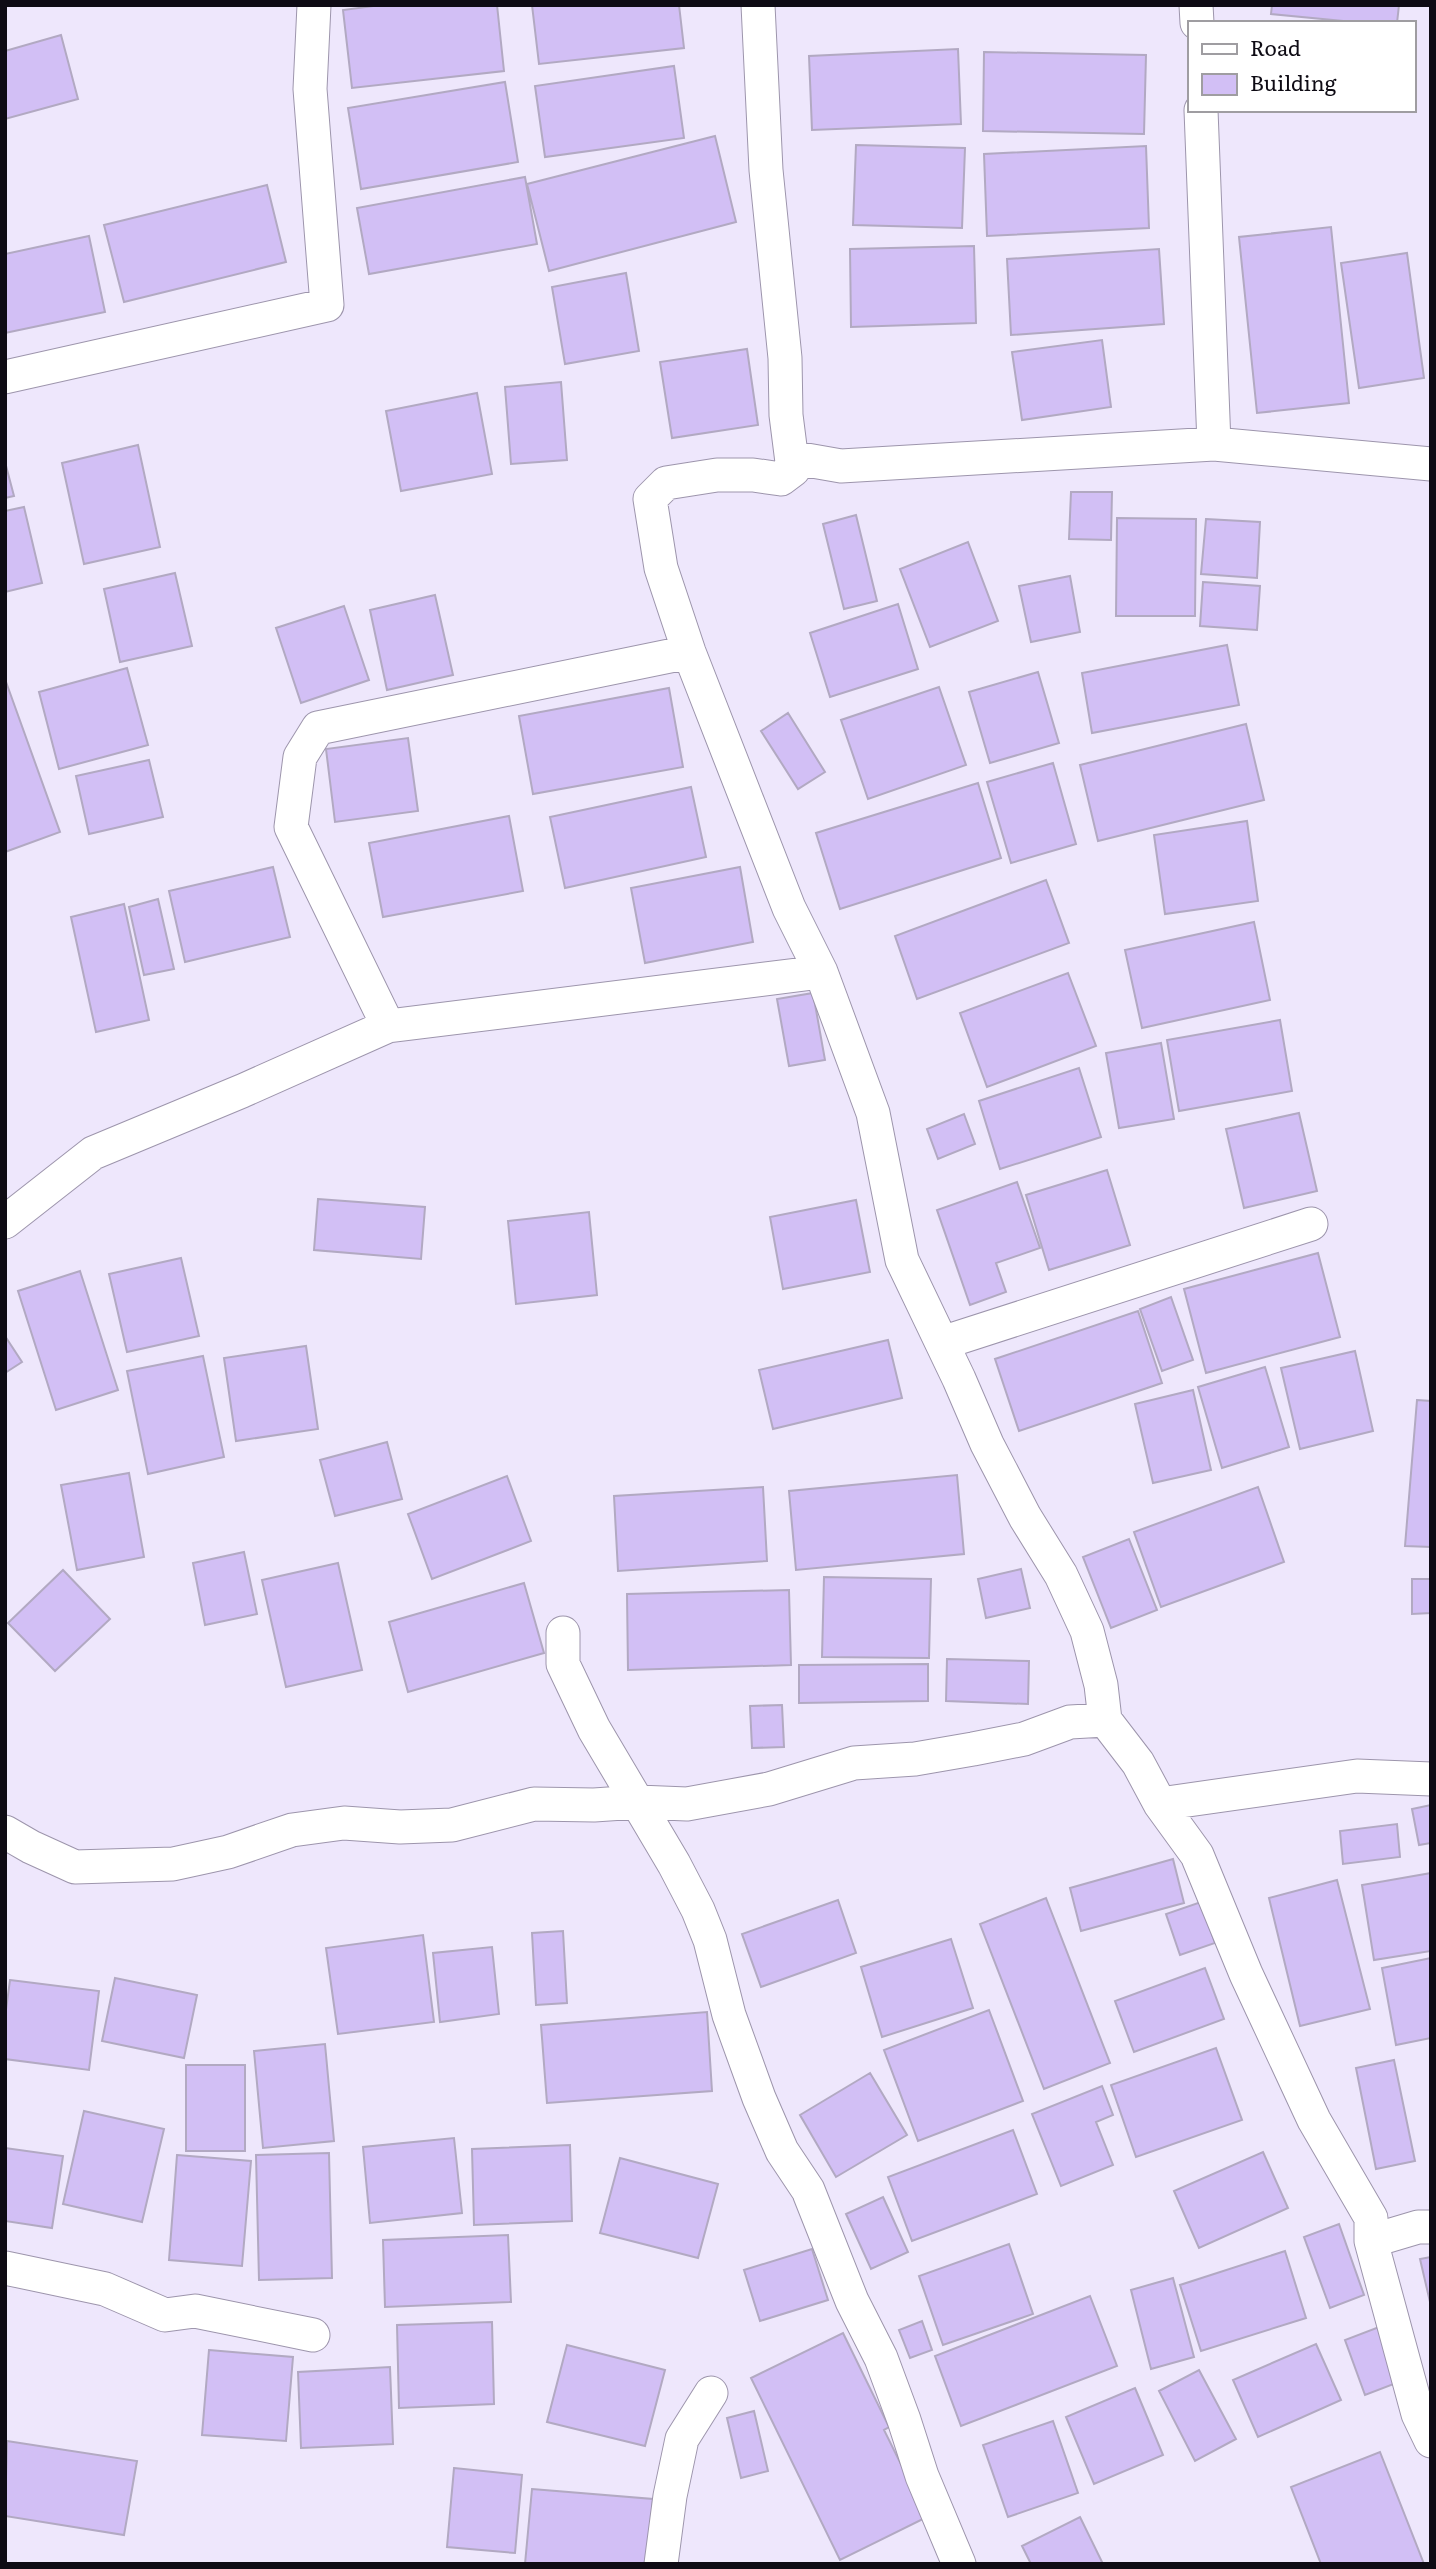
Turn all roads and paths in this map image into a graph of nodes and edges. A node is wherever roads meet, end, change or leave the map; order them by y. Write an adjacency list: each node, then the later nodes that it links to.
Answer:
1 (314, 5): 4 (street)
2 (758, 5): 7 (street)
3 (1201, 112): 5 (street)
4 (5, 377)
5 (1214, 444): 6 (street); 7 (street)
6 (1431, 464)
7 (793, 470): 8 (street)
8 (689, 652): 9 (street); 10 (street)
9 (821, 972): 10 (street); 13 (street)
10 (388, 1026): 11 (street)
11 (5, 1222)
12 (1311, 1224): 13 (street)
13 (942, 1343): 15 (street)
14 (563, 1633): 17 (street)
15 (1105, 1720): 17 (street); 18 (street)
16 (1431, 1779): 18 (street)
17 (638, 1802): 19 (street); 27 (street)
18 (1160, 1804): 21 (street)
19 (5, 1832)
20 (1431, 2227): 21 (street)
21 (1371, 2241): 25 (street)
22 (5, 2268): 23 (street)
23 (313, 2335)
24 (711, 2393): 26 (street)
25 (1431, 2441)
26 (661, 2564)
27 (959, 2564)

